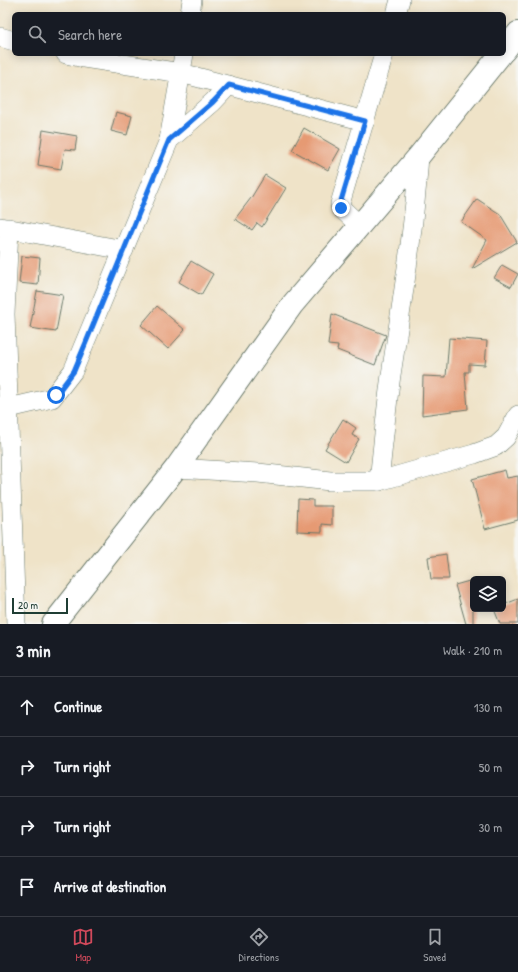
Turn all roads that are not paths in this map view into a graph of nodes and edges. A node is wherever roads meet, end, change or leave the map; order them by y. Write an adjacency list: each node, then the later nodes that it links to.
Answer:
1 (192, 0): 3 (street)
2 (400, 0): 4 (street)
3 (190, 12)
4 (397, 12)
5 (518, 33): 8 (street)
6 (0, 37): 7 (street)
7 (12, 40)
8 (506, 48)
9 (75, 56): 13 (street)
10 (184, 56): 13 (street)
11 (383, 56): 15 (street)
12 (499, 56): 17 (street)
13 (181, 73): 14 (street); 16 (street)
14 (229, 85): 15 (street); 16 (street)
15 (365, 121): 18 (street)
16 (169, 140): 20 (street)
17 (419, 156): 18 (street); 24 (street)
18 (359, 225): 23 (street)
19 (5, 228): 20 (street); 21 (street)
20 (124, 250): 21 (street)
21 (9, 408): 25 (street)
22 (518, 415): 24 (street)
23 (176, 468): 24 (street); 26 (street)
24 (379, 481)
25 (16, 624)
26 (53, 624)

